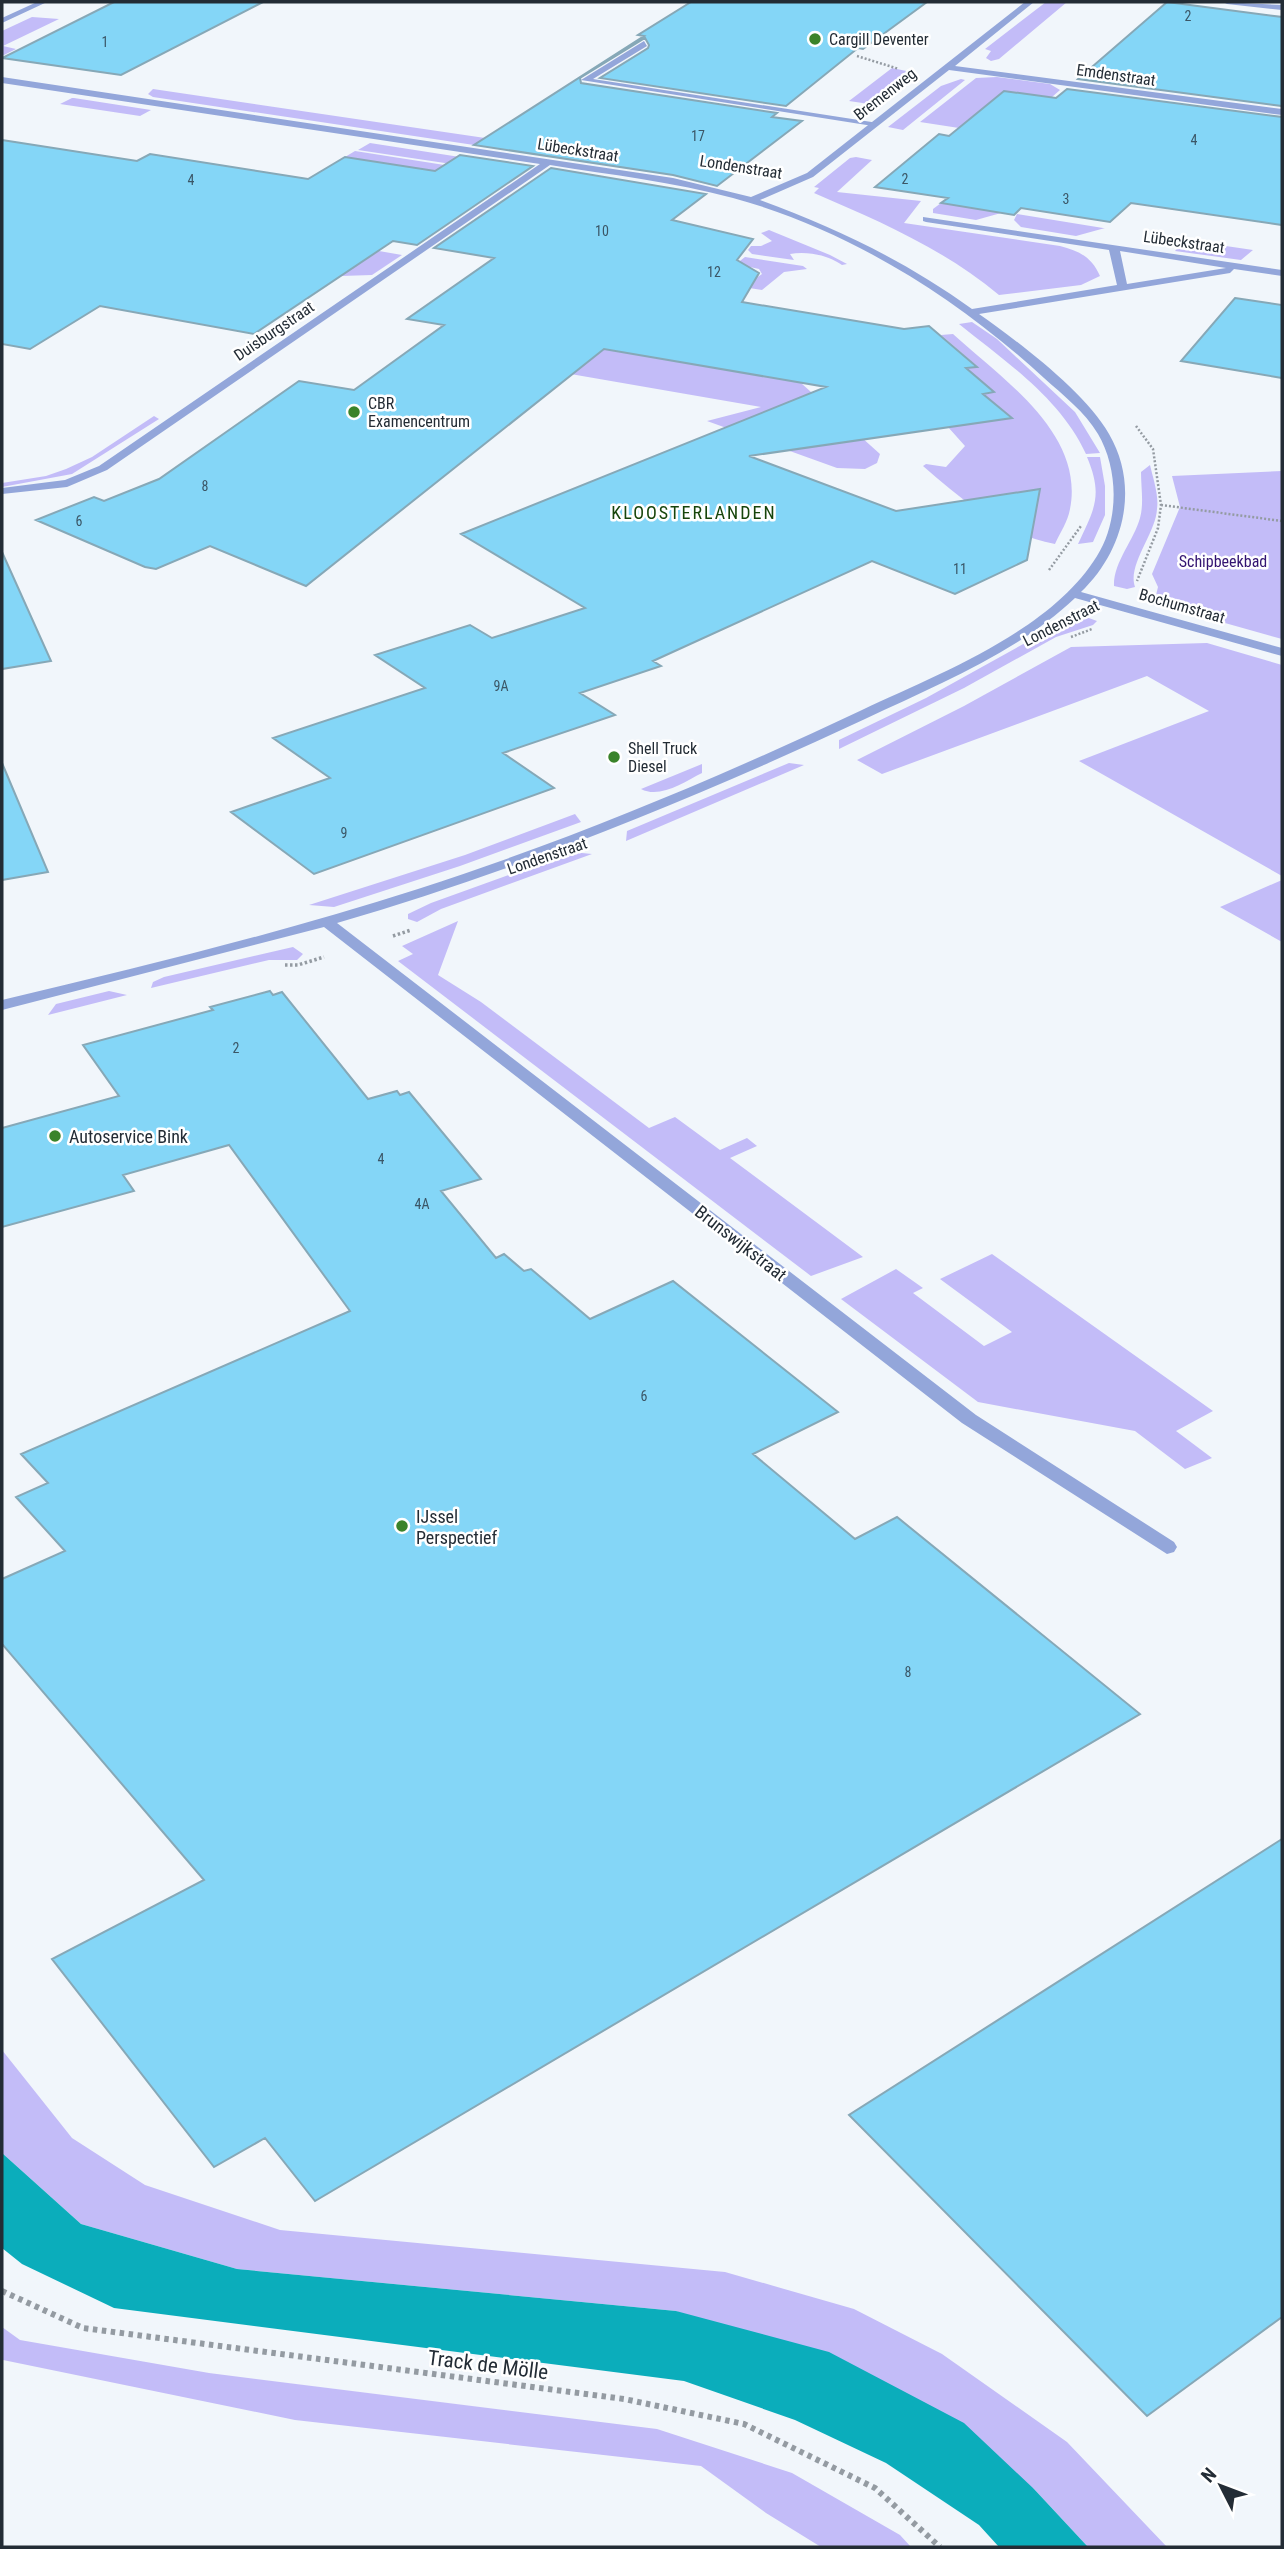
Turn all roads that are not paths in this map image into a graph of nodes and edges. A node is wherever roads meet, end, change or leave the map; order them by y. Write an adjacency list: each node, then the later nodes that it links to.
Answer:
1 (44, 2): 5 (street)
2 (1030, 2): 7 (street, Bremenweg)
3 (1227, 2): 4 (street)
4 (1282, 8)
5 (2, 21)
6 (644, 44): 10 (street)
7 (946, 67): 9 (street, Emdenstraat); 10 (street, Bremenweg)
8 (2, 80): 11 (street, Lübeckstraat)
9 (1282, 112)
10 (873, 123): 12 (street, Bremenweg)
11 (549, 162): 12 (street, Lübeckstraat); 19 (street, Duisburgstraat)
12 (752, 200): 18 (street, Lübeckstraat)
13 (926, 219): 14 (street, Lübeckstraat)
14 (1114, 248): 15 (street, Lübeckstraat); 17 (street)
15 (1248, 267): 16 (street, Lübeckstraat); 17 (street, Lübeckstraat)
16 (1282, 272)
17 (1122, 286): 18 (street, Lübeckstraat)
18 (971, 312): 20 (street, Londenstraat)
19 (2, 492)
20 (1072, 593): 21 (street, Bochumstraat); 22 (street, Londenstraat)
21 (1282, 652)
22 (327, 922): 23 (street, Londenstraat); 24 (street, Brunswijkstraat)
23 (2, 1005)
24 (1167, 1547)

